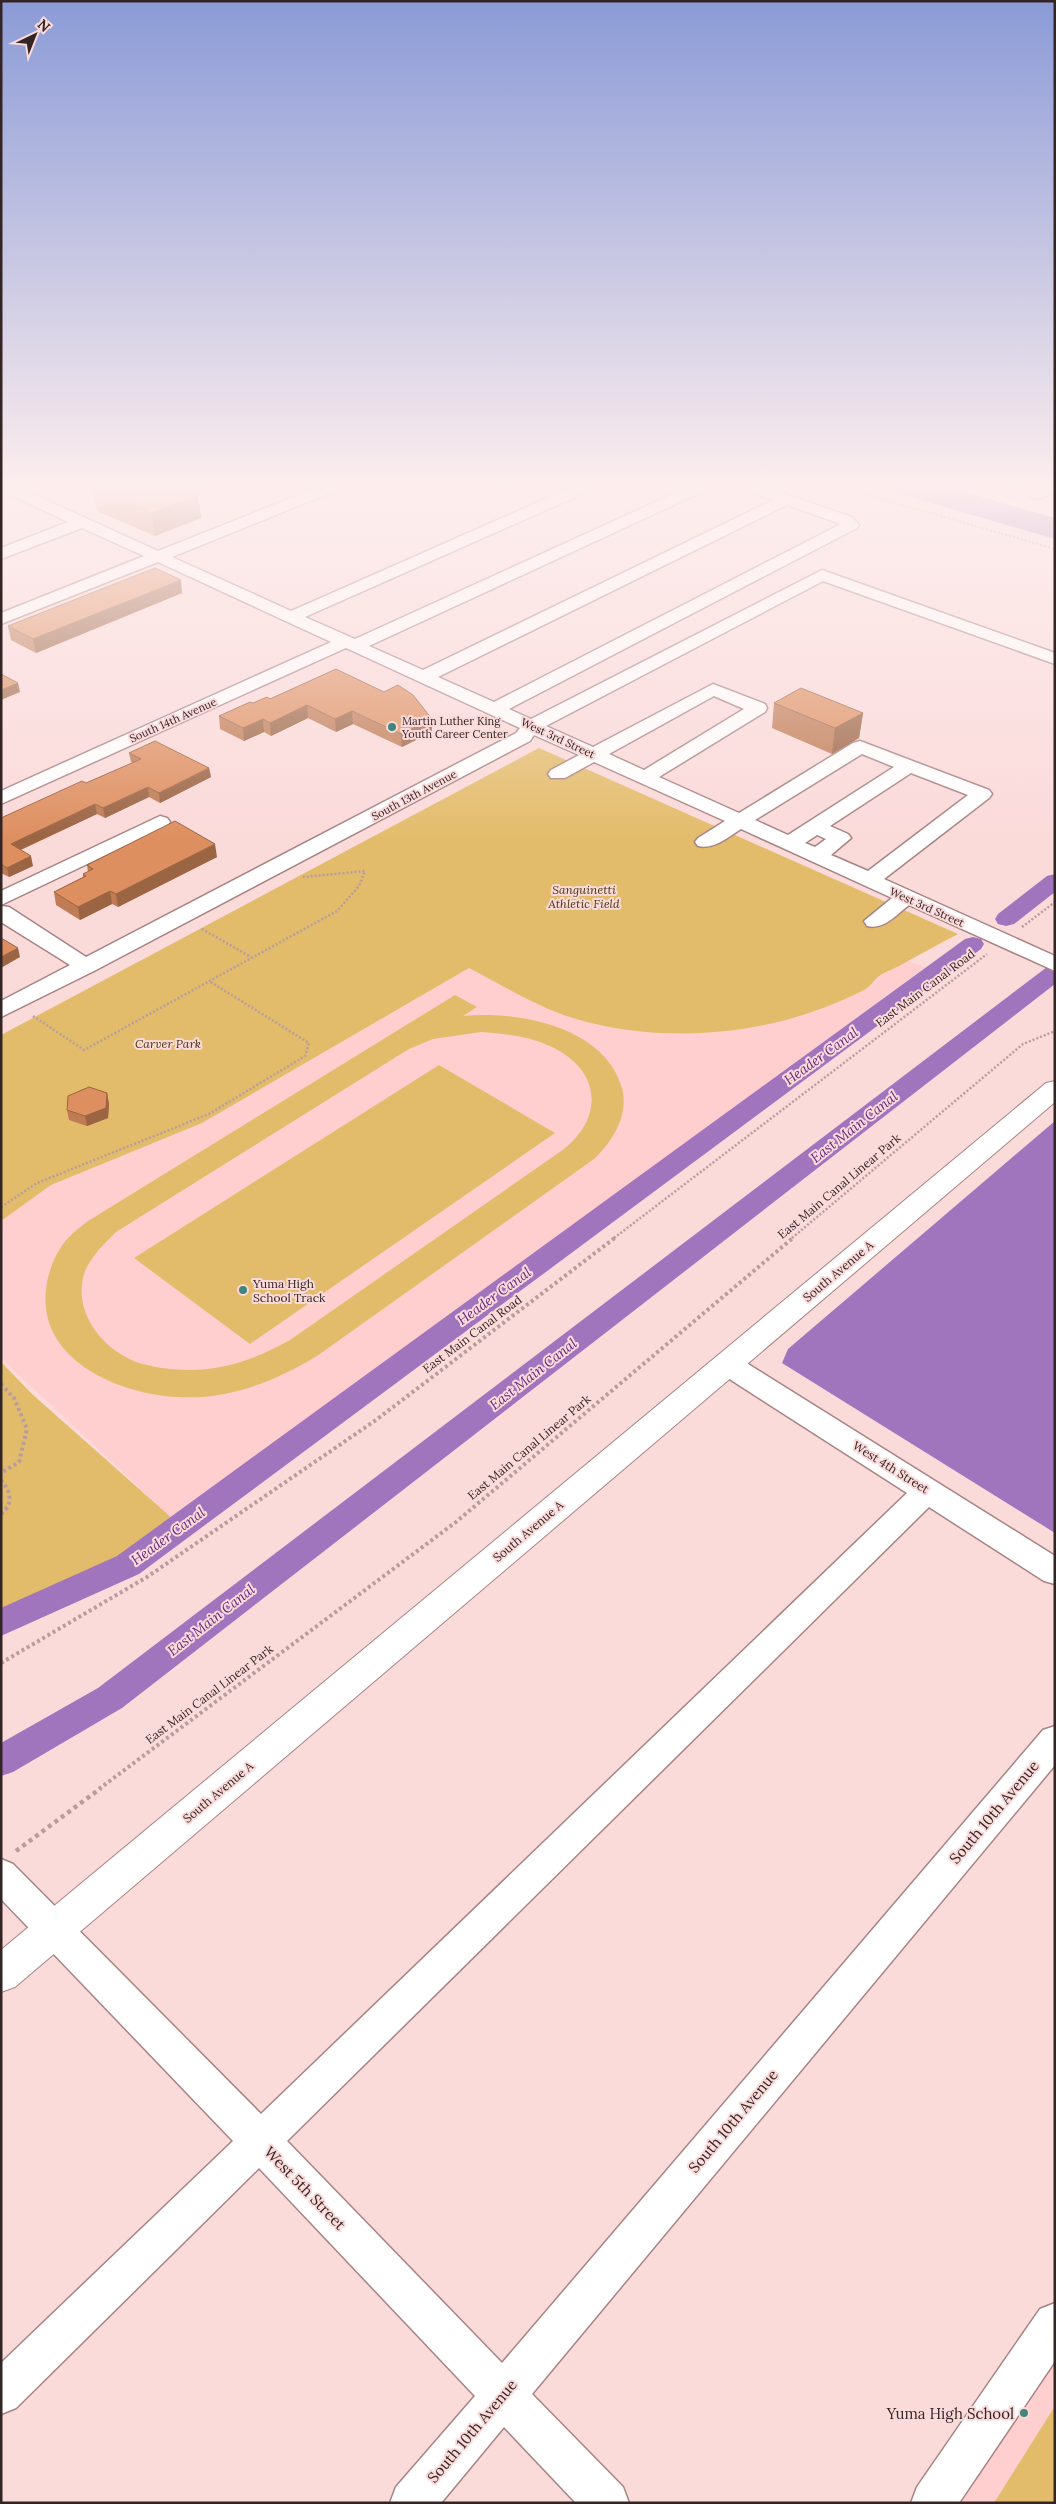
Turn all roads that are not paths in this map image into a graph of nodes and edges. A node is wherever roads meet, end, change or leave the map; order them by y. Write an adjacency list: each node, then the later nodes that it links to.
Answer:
1 (37, 605): 10 (street)
2 (264, 605): 9 (street, West 3rd Street)
3 (319, 605): 9 (street)
4 (438, 605): 11 (street, South 14th Avenue)
5 (571, 605): 13 (street)
6 (697, 605): 14 (street)
7 (764, 605): 15 (street, South 13th Avenue)
8 (905, 605): 12 (street, South 13th Avenue)
9 (291, 617): 11 (street, West 3rd Street)
10 (1, 619)
11 (350, 644): 13 (street, West 3rd Street); 20 (street, South 14th Avenue)
12 (1055, 659)
13 (423, 677): 14 (street, West 3rd Street)
14 (495, 710): 15 (street, West 3rd Street)
15 (531, 726): 16 (street, West 3rd Street); 33 (street, South 13th Avenue)
16 (594, 755): 18 (street); 19 (street, West 3rd Street); 19 (street)
17 (909, 766): 21 (street); 23 (street); 27 (street)
18 (558, 774)
19 (644, 778): 21 (street, West 3rd Street)
20 (1, 798)
21 (739, 821): 24 (street); 25 (street, West 3rd Street)
22 (160, 822): 29 (street)
23 (815, 827): 25 (street); 26 (street)
24 (706, 842)
25 (789, 844): 26 (street, West 3rd Street)
26 (816, 856): 27 (street, West 3rd Street)
27 (868, 880): 28 (street, West 3rd Street)
28 (906, 897): 31 (street); 32 (street, West 3rd Street)
29 (1, 899)
30 (1, 912): 33 (street)
31 (875, 921)
32 (1055, 964)
33 (86, 966): 34 (street, South 13th Avenue)
34 (1, 1010)
35 (1055, 1089): 36 (main road, South Avenue A)
36 (726, 1364): 37 (street, West 4th Street); 41 (main road, South Avenue A)
37 (928, 1490): 38 (street, West 4th Street); 43 (street)
38 (1055, 1572)
39 (1055, 1740): 46 (street, South 10th Avenue)
40 (5, 1866): 41 (street, West 5th Street)
41 (53, 1931): 42 (main road, South Avenue A); 43 (street, West 5th Street)
42 (1, 1974)
43 (259, 2140): 45 (street); 46 (street, West 5th Street)
44 (1055, 2324): 49 (street)
45 (1, 2393)
46 (503, 2394): 47 (street, South 10th Avenue); 48 (street, West 5th Street)
47 (412, 2503)
48 (607, 2503)
49 (933, 2503)

